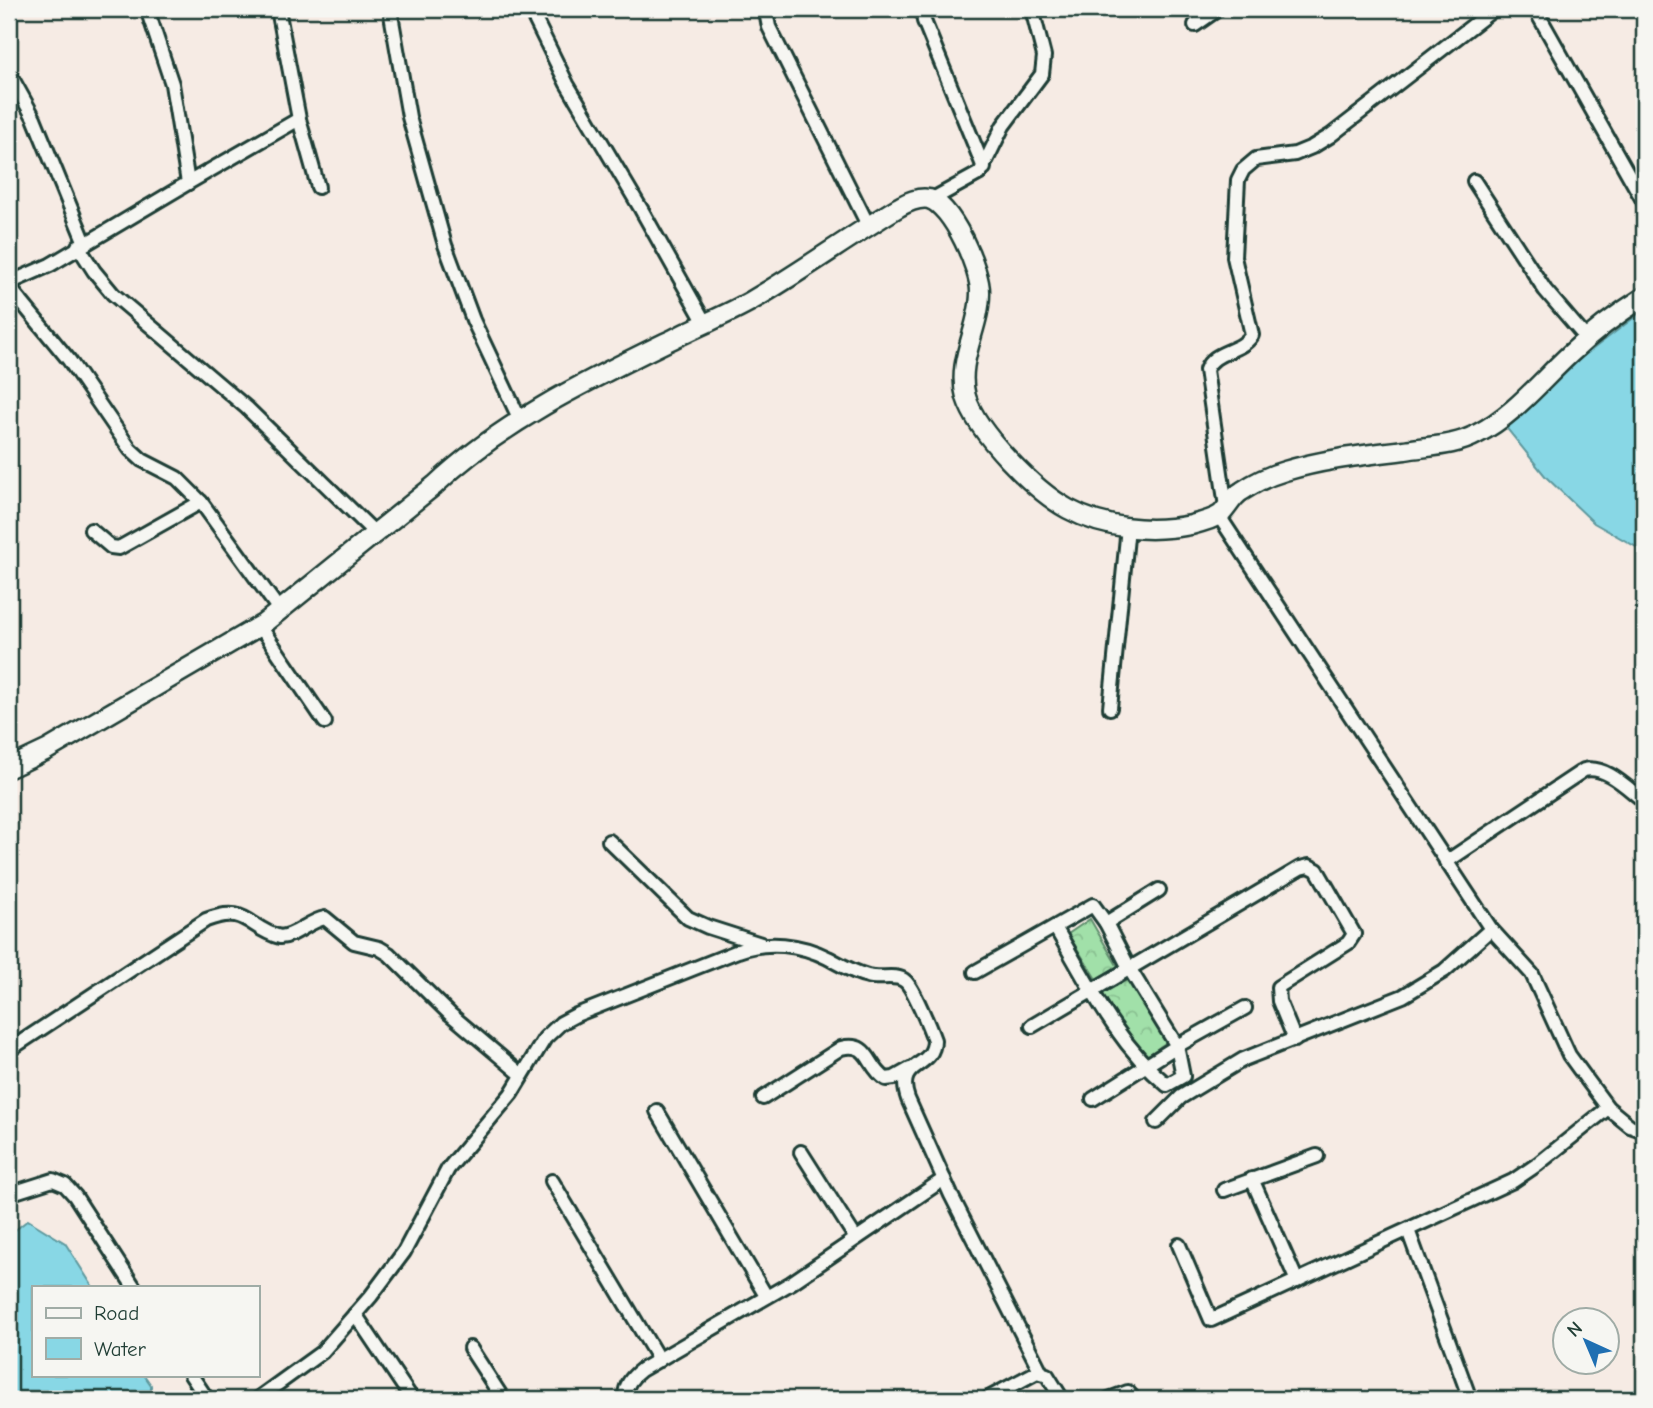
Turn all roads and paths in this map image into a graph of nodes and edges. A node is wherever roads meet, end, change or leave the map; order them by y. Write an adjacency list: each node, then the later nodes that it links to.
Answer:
1 (147, 9): 16 (street)
2 (278, 9): 13 (street)
3 (390, 9): 26 (street)
4 (530, 9): 24 (street)
5 (769, 9): 20 (street)
6 (922, 9): 14 (street)
7 (1032, 9): 14 (street)
8 (1218, 9): 11 (street)
9 (1494, 9): 28 (street)
10 (1535, 9): 19 (street)
11 (1195, 25)
12 (9, 74): 21 (street)
13 (299, 119): 16 (street); 17 (street)
14 (984, 168): 18 (street)
15 (1474, 181): 25 (street)
16 (188, 183): 21 (street)
17 (318, 187)
18 (931, 200): 20 (street); 29 (street)
19 (1644, 202)
20 (868, 225): 24 (street)
21 (82, 244): 22 (street); 31 (street)
22 (9, 285): 27 (street)
23 (1644, 297): 25 (street)
24 (705, 323): 26 (street)
25 (1587, 339): 28 (street)
26 (520, 420): 31 (street)
27 (201, 502): 30 (street); 32 (street)
28 (1223, 512): 29 (street); 39 (street)
29 (1128, 527): 34 (street)
30 (91, 530)
31 (375, 533): 32 (street)
32 (280, 611): 33 (street)
33 (260, 626): 35 (street); 36 (street)
34 (1110, 708)
35 (325, 722)
36 (9, 768)
37 (1644, 801): 39 (street)
38 (608, 841): 44 (street)
39 (1446, 862): 43 (street)
40 (1160, 890): 41 (street)
41 (1106, 923): 42 (street); 45 (street)
42 (1055, 926): 46 (street); 47 (street)
43 (1491, 929): 50 (street); 60 (street)
44 (762, 944): 54 (street); 55 (street)
45 (1129, 968): 47 (street); 50 (street); 51 (street)
46 (975, 972)
47 (1093, 990): 49 (street); 53 (street)
48 (1245, 1008): 51 (street)
49 (1032, 1026)
50 (1295, 1040): 57 (street)
51 (1177, 1046): 53 (street); 56 (street)
52 (9, 1050): 55 (street)
53 (1145, 1067): 56 (street); 59 (street)
54 (911, 1069): 58 (street); 66 (street)
55 (522, 1075): 77 (street)
56 (1173, 1081): 57 (street)
57 (1181, 1097): 62 (street)
58 (763, 1098)
59 (1093, 1099)
60 (1608, 1108): 63 (street); 71 (street)
61 (657, 1111): 76 (street)
62 (1156, 1122)
63 (1644, 1131)
64 (800, 1152): 72 (street)
65 (1317, 1156): 67 (street)
66 (944, 1179): 72 (street); 80 (street)
67 (1252, 1179): 69 (street); 74 (street)
68 (552, 1181): 79 (street)
69 (1224, 1190)
70 (9, 1195): 75 (street)
71 (1408, 1230): 74 (street); 91 (street)
72 (855, 1237): 76 (street)
73 (1179, 1245): 74 (street)
74 (1297, 1281)
75 (133, 1286)
76 (766, 1296): 79 (street)
77 (355, 1314): 82 (street); 84 (street)
78 (470, 1348): 85 (street)
79 (659, 1360): 86 (street)
80 (1041, 1372): 87 (street); 88 (street)
81 (192, 1376): 83 (street)
82 (260, 1398)
83 (207, 1399)
84 (412, 1399)
85 (503, 1399)
86 (626, 1399)
87 (987, 1399)
88 (1062, 1399)
89 (1109, 1399): 90 (street)
90 (1134, 1399)
91 (1470, 1399)

